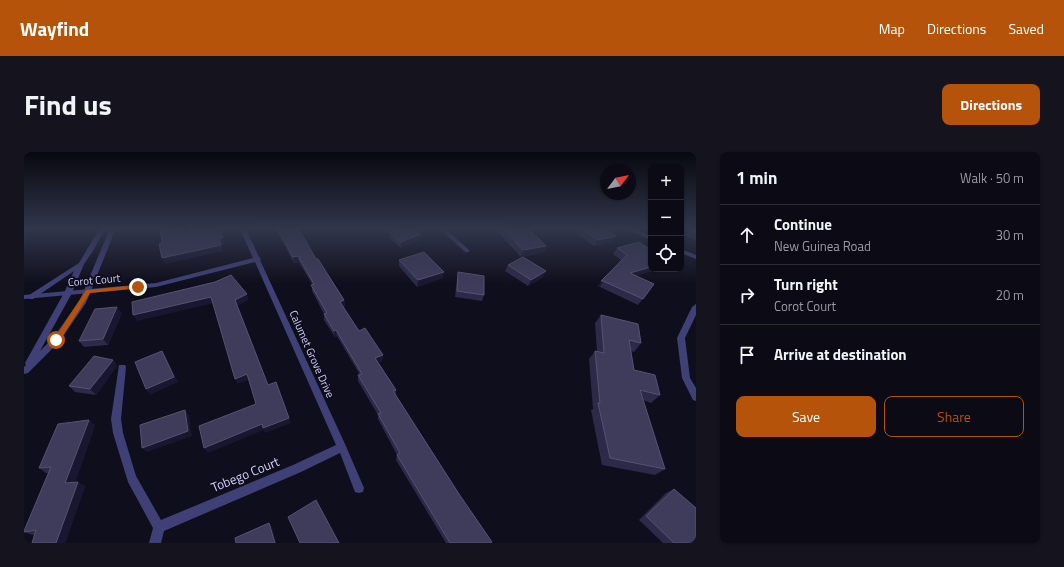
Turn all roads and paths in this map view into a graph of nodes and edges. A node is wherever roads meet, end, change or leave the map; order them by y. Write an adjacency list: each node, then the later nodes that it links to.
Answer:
1 (92, 247): 9 (street)
2 (105, 247): 10 (street)
3 (252, 247): 8 (street, Calumet Grove Drive)
4 (463, 247): 5 (street)
5 (467, 251)
6 (684, 252): 7 (street)
7 (696, 257)
8 (258, 259): 10 (street, Corot Court); 17 (street, Calumet Grove Drive)
9 (81, 264): 11 (street); 12 (street)
10 (88, 291): 11 (street, Corot Court); 15 (street)
11 (68, 293): 12 (street, Corot Court); 15 (street)
12 (27, 297)
13 (696, 307): 16 (street)
14 (122, 367): 19 (street)
15 (25, 372)
16 (696, 397)
17 (342, 447): 18 (street, Calumet Grove Drive); 19 (street, Tobego Court)
18 (359, 488)
19 (159, 527): 20 (street)
20 (155, 543)

